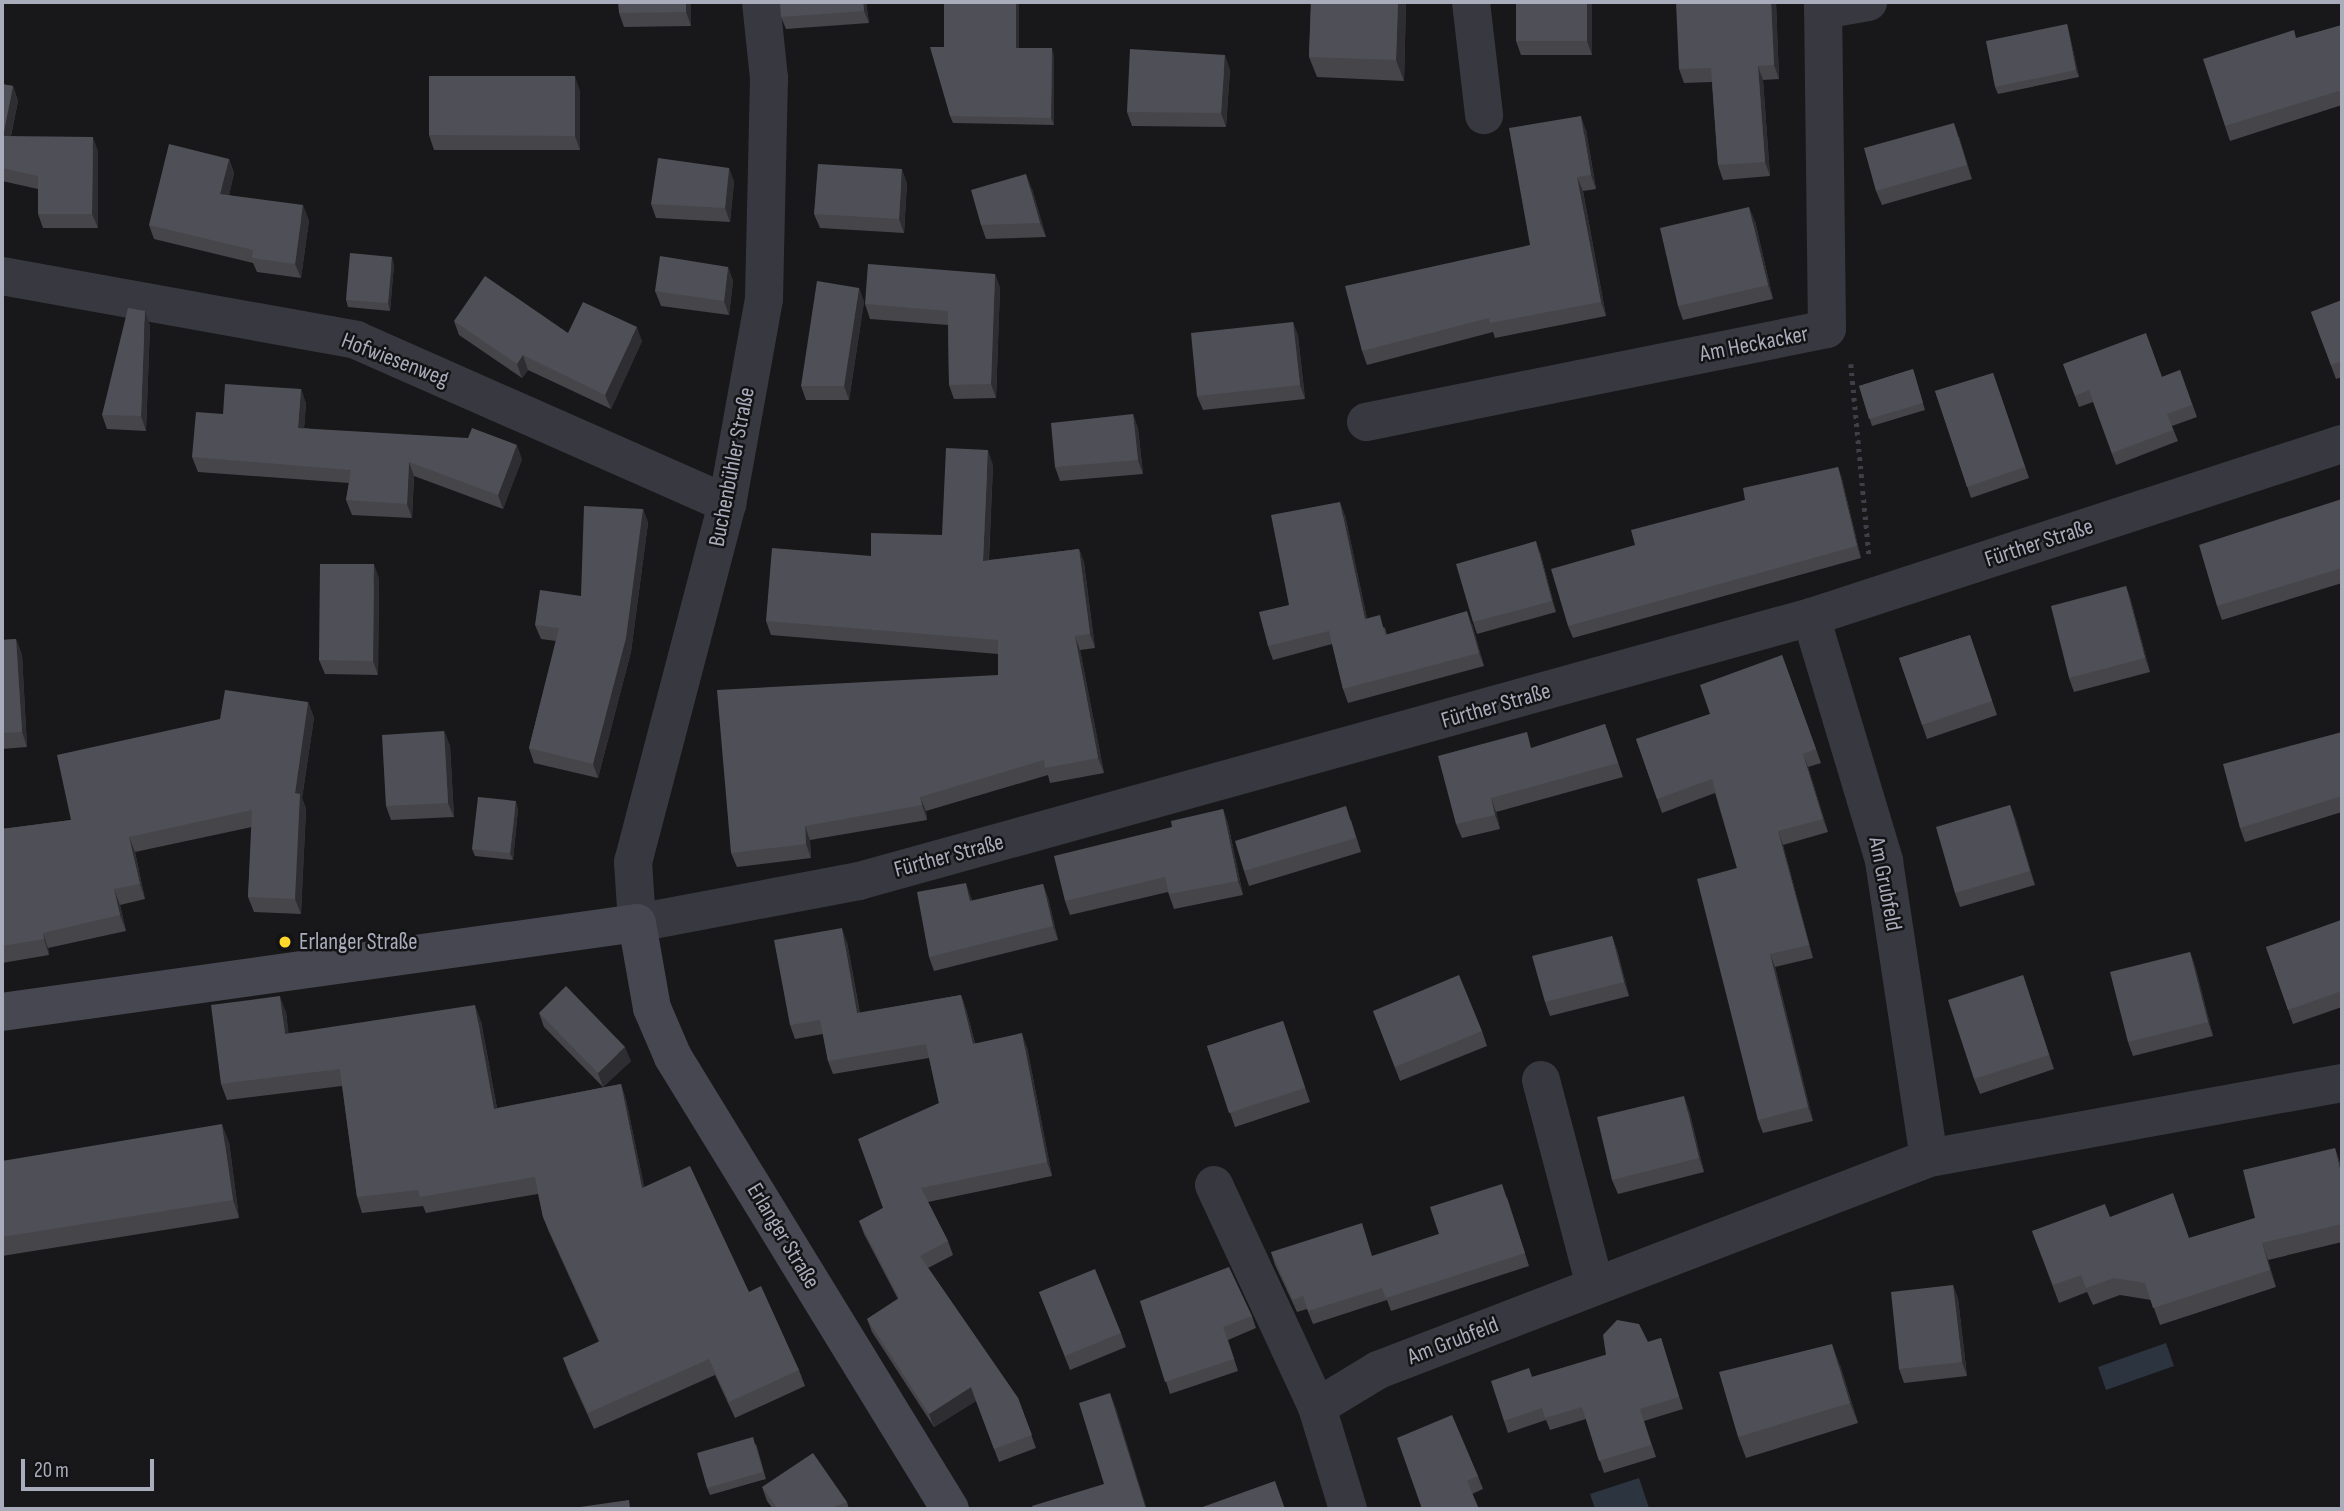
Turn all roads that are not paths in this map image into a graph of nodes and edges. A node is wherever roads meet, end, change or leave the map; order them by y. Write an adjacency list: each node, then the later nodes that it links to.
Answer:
1 (761, 2): 9 (street, Buchenbühler Straße)
2 (1471, 2): 5 (street)
3 (1868, 2): 4 (street, Am Heckacker)
4 (1823, 6): 7 (street, Am Heckacker)
5 (1484, 115)
6 (2, 276): 9 (street, Hofwiesenweg)
7 (1366, 422)
8 (2342, 444): 10 (street, Fürther Straße)
9 (727, 503): 11 (street, Buchenbühler Straße)
10 (1811, 617): 11 (street, Fürther Straße); 15 (street, Am Grubfeld)
11 (637, 923): 12 (main road); 19 (main road, Erlanger Straße)
12 (2, 1012)
13 (1541, 1080): 17 (street)
14 (2342, 1083): 15 (street, Am Grubfeld)
15 (1929, 1158): 17 (street, Am Grubfeld)
16 (1213, 1185): 18 (street)
17 (1595, 1286): 18 (street, Am Grubfeld)
18 (1317, 1407): 20 (street)
19 (950, 1509)
20 (1348, 1509)

